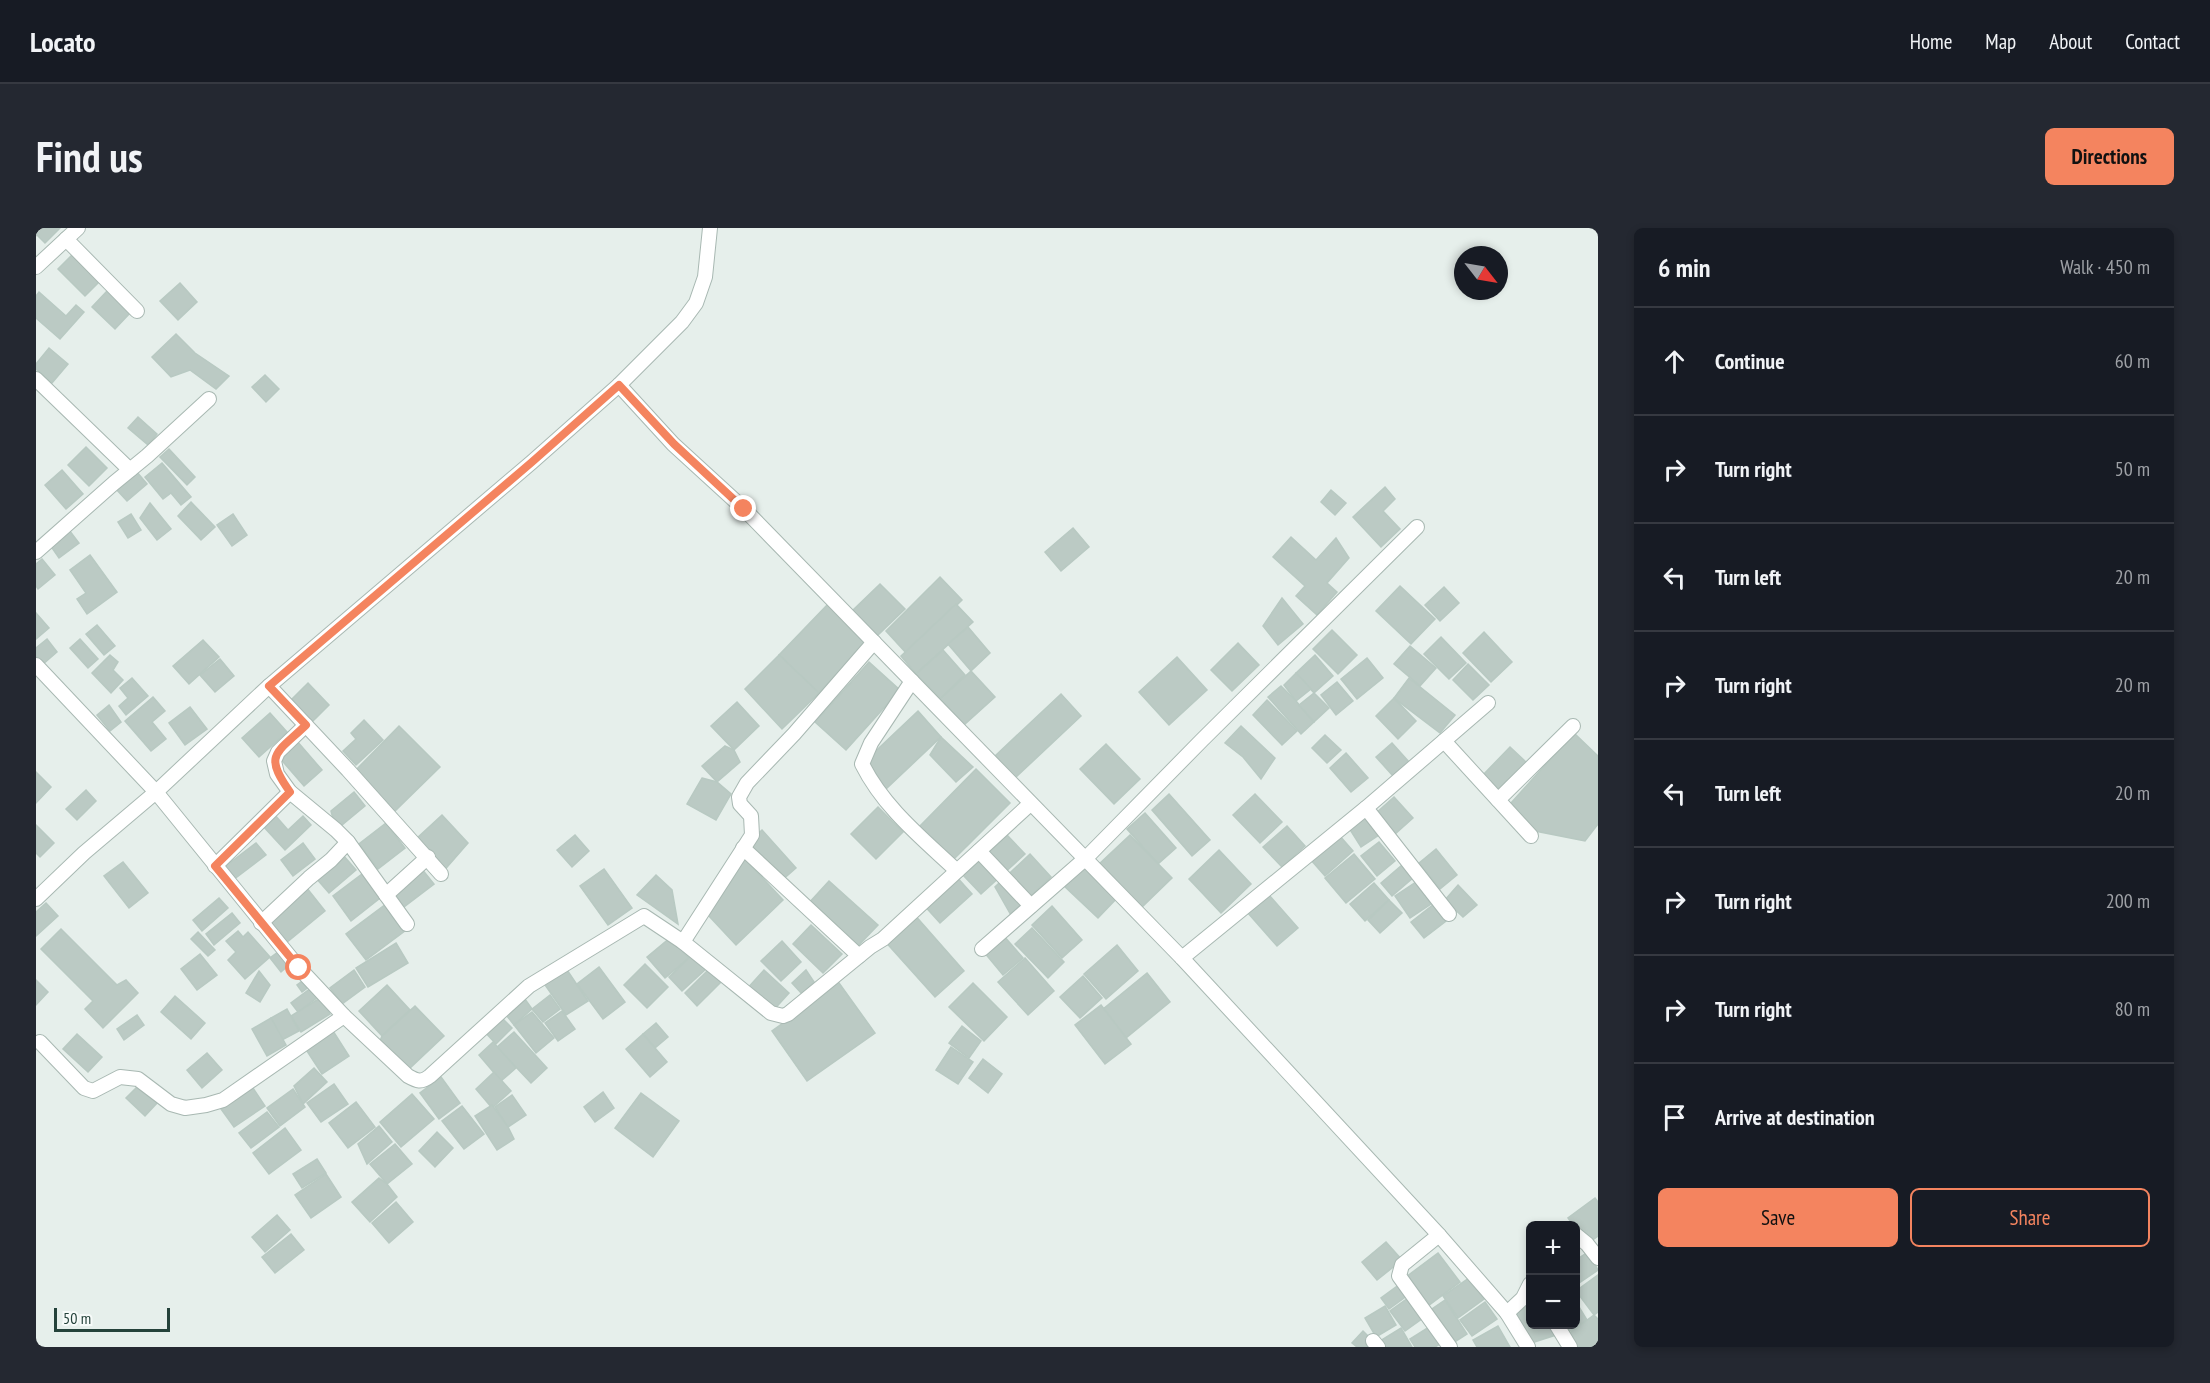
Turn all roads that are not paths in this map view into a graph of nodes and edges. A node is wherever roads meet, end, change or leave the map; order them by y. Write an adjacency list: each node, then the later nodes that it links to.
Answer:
1 (78, 228): 3 (street)
2 (710, 228): 7 (street)
3 (66, 239): 4 (street); 5 (street)
4 (36, 267)
5 (138, 311)
6 (36, 379): 9 (street)
7 (619, 385): 12 (street); 15 (street)
8 (209, 399): 9 (street)
9 (130, 470): 11 (street)
10 (1418, 527): 30 (street)
11 (36, 552)
12 (874, 642): 14 (street); 27 (street)
13 (36, 665): 20 (street)
14 (912, 681): 23 (street); 32 (street)
15 (269, 686): 17 (street); 20 (street)
16 (1488, 703): 19 (street)
17 (306, 725): 21 (street); 29 (street)
18 (1573, 726): 22 (street)
19 (1444, 741): 22 (street); 24 (street)
20 (156, 792): 31 (street); 35 (street)
21 (290, 792): 26 (street); 31 (street)
22 (1498, 800): 25 (street)
23 (1030, 804): 28 (street); 30 (street)
24 (1366, 808): 37 (street); 43 (street)
25 (1531, 836)
26 (348, 842): 34 (street); 38 (street)
27 (743, 848): 40 (street); 42 (street)
28 (979, 851): 32 (street); 36 (street)
29 (428, 857): 33 (street); 34 (street)
30 (1086, 858): 36 (street); 43 (street)
31 (215, 866): 38 (street)
32 (957, 871): 42 (street)
33 (441, 874)
34 (386, 895): 39 (street)
35 (36, 899)
36 (1031, 906): 41 (street)
37 (1449, 915)
38 (261, 923): 44 (street)
39 (407, 924)
40 (683, 942): 42 (street); 44 (street)
41 (982, 949)
42 (859, 956)
43 (1182, 958): 46 (street)
44 (344, 1016): 45 (street)
45 (40, 1042)
46 (1439, 1235): 50 (street); 52 (street)
47 (1580, 1239): 48 (street)
48 (1598, 1258)
49 (1526, 1293): 50 (street)
50 (1507, 1313): 53 (street)
51 (1560, 1329): 54 (street)
52 (1450, 1347)
53 (1528, 1347)
54 (1570, 1347)

